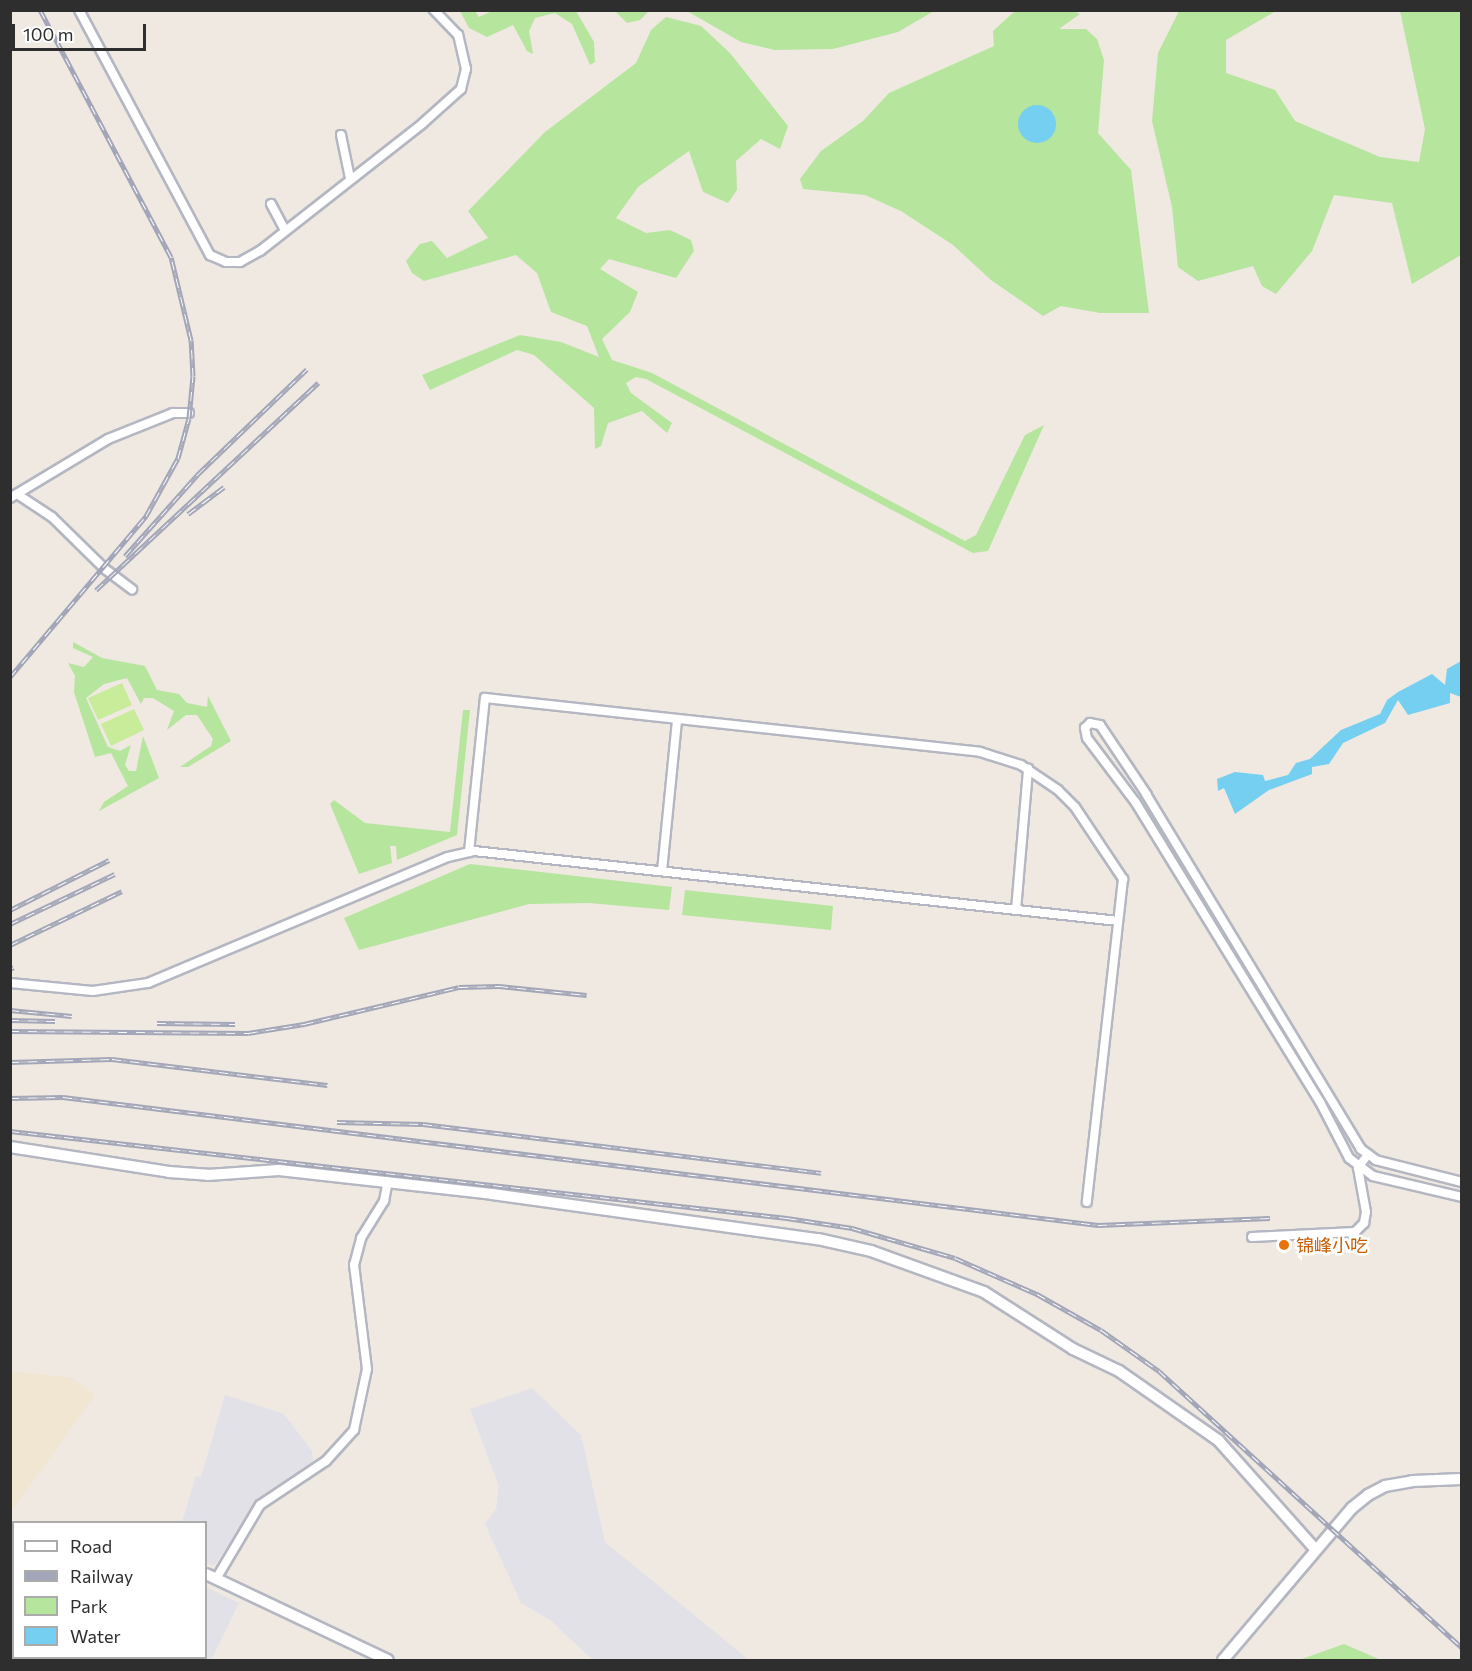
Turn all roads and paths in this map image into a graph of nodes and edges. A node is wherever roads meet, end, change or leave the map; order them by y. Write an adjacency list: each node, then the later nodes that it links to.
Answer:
1 (80, 10): 6 (street)
2 (434, 10): 4 (street)
3 (341, 135): 4 (street)
4 (350, 178): 6 (street)
5 (272, 204): 6 (street)
6 (285, 230)
7 (189, 414): 8 (street)
8 (14, 496): 9 (street)
9 (132, 589)
10 (678, 720): 11 (street); 12 (street); 13 (street)
11 (1028, 769): 14 (street); 15 (street)
12 (469, 852): 13 (street); 16 (street)
13 (662, 871): 14 (street)
14 (1016, 910): 15 (street)
15 (1118, 921): 25 (street)
16 (10, 983)
17 (10, 1147): 22 (street)
18 (1368, 1154): 19 (street); 20 (street); 23 (street)
19 (1349, 1158): 20 (street); 21 (street)
20 (1358, 1168): 21 (street); 24 (street)
21 (1358, 1178): 26 (street)
22 (388, 1181): 28 (street); 29 (street)
23 (1461, 1182)
24 (1461, 1197)
25 (1087, 1202)
26 (1252, 1237)
27 (1461, 1479): 28 (street)
28 (1316, 1550): 31 (street)
29 (211, 1576): 30 (street)
30 (388, 1660)
31 (1223, 1660)

